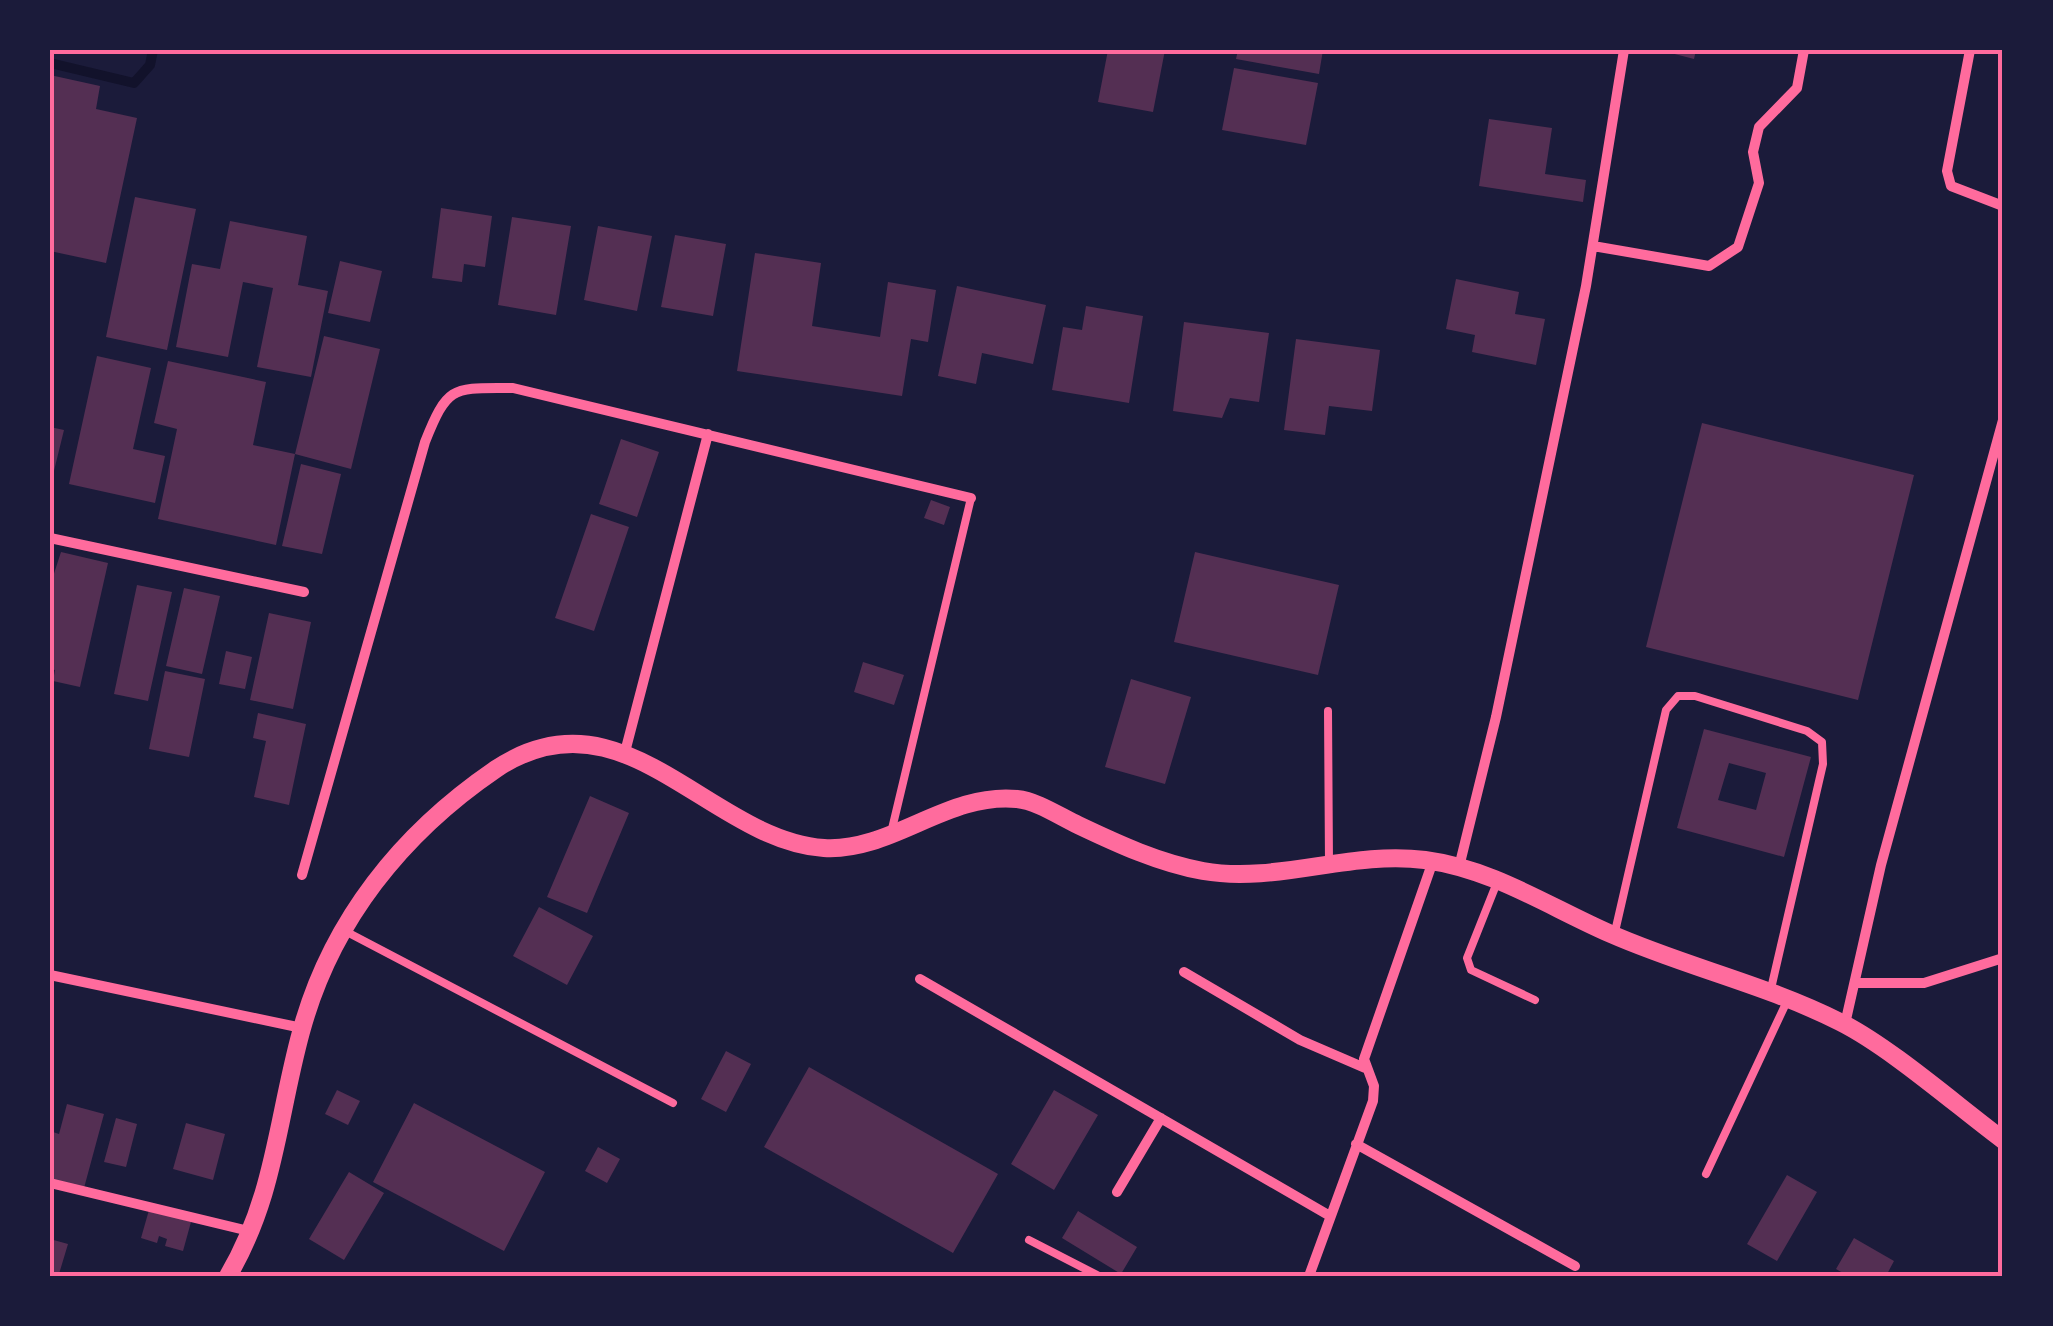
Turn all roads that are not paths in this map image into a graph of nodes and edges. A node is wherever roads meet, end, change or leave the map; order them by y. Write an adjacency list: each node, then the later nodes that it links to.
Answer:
1 (1624, 50): 5 (street)
2 (1804, 50): 5 (street)
3 (1970, 50): 4 (street)
4 (2003, 206)
5 (1592, 246): 16 (street)
6 (2003, 420): 25 (street)
7 (708, 434): 8 (street); 12 (street); 17 (street)
8 (971, 498): 13 (lane)
9 (50, 538): 10 (street)
10 (304, 592)
11 (1328, 711): 15 (lane)
12 (625, 752): 13 (street); 19 (street)
13 (891, 833): 15 (street)
14 (1433, 861): 15 (street); 16 (street); 30 (street)
15 (1328, 863)
16 (1459, 867): 18 (street)
17 (302, 875)
18 (1495, 886): 20 (street); 27 (lane)
19 (341, 929): 29 (street); 31 (lane)
20 (1614, 936): 26 (street); 26 (lane)
21 (2003, 958): 25 (street)
22 (1184, 972): 30 (street)
23 (50, 976): 29 (street)
24 (920, 979): 32 (street)
25 (1854, 983): 28 (street)
26 (1779, 996): 28 (street); 35 (lane)
27 (1535, 1000)
28 (1845, 1024): 33 (street)
29 (302, 1028): 39 (street)
30 (1366, 1068): 34 (street)
31 (673, 1104)
32 (1161, 1118): 37 (street); 38 (street)
33 (2003, 1140)
34 (1356, 1144): 38 (street); 41 (street)
35 (1706, 1174)
36 (50, 1183): 39 (street)
37 (1117, 1192)
38 (1330, 1216): 44 (street)
39 (254, 1232): 42 (street)
40 (1029, 1240): 43 (lane)
41 (1575, 1266)
42 (228, 1276)
43 (1100, 1276)
44 (1310, 1276)

